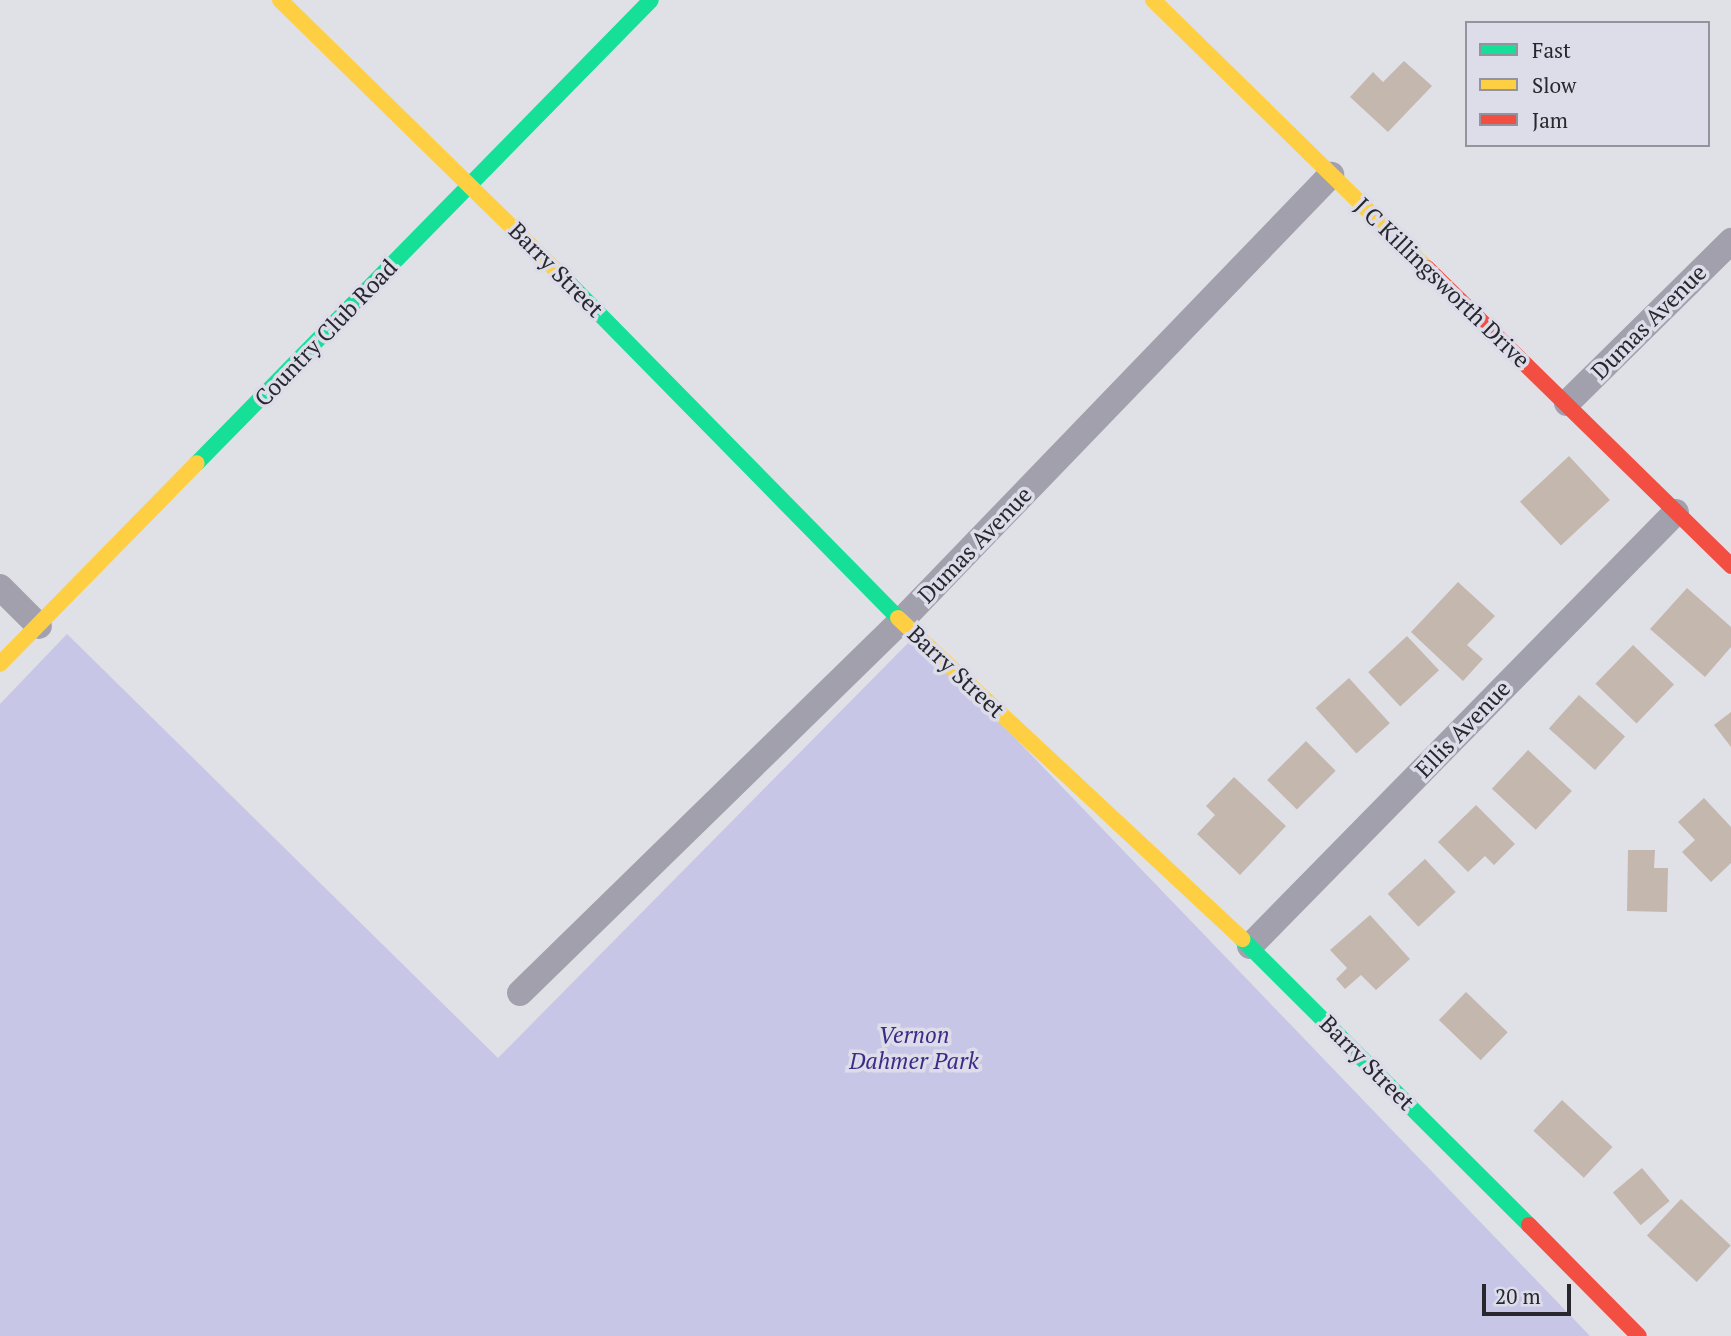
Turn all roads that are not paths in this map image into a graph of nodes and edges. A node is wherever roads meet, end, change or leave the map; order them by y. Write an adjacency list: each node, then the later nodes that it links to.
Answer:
1 (280, 0): 5 (street, Barry Street)
2 (651, 0): 5 (street, Country Club Road)
3 (1153, 0): 4 (street, J C Killingsworth Drive)
4 (1331, 175): 7 (street, J C Killingsworth Drive); 11 (street, Dumas Avenue)
5 (472, 184): 11 (street, Barry Street); 12 (street, Country Club Road)
6 (1731, 241): 7 (street, Dumas Avenue)
7 (1567, 403): 8 (street, J C Killingsworth Drive)
8 (1676, 512): 9 (street, J C Killingsworth Drive); 14 (street, Ellis Avenue)
9 (1731, 566)
10 (0, 587): 12 (street)
11 (901, 621): 14 (street, Barry Street); 15 (street, Dumas Avenue)
12 (39, 626): 13 (street, Country Club Road)
13 (0, 664)
14 (1250, 946): 16 (street, Barry Street)
15 (520, 993)
16 (1639, 1336)

